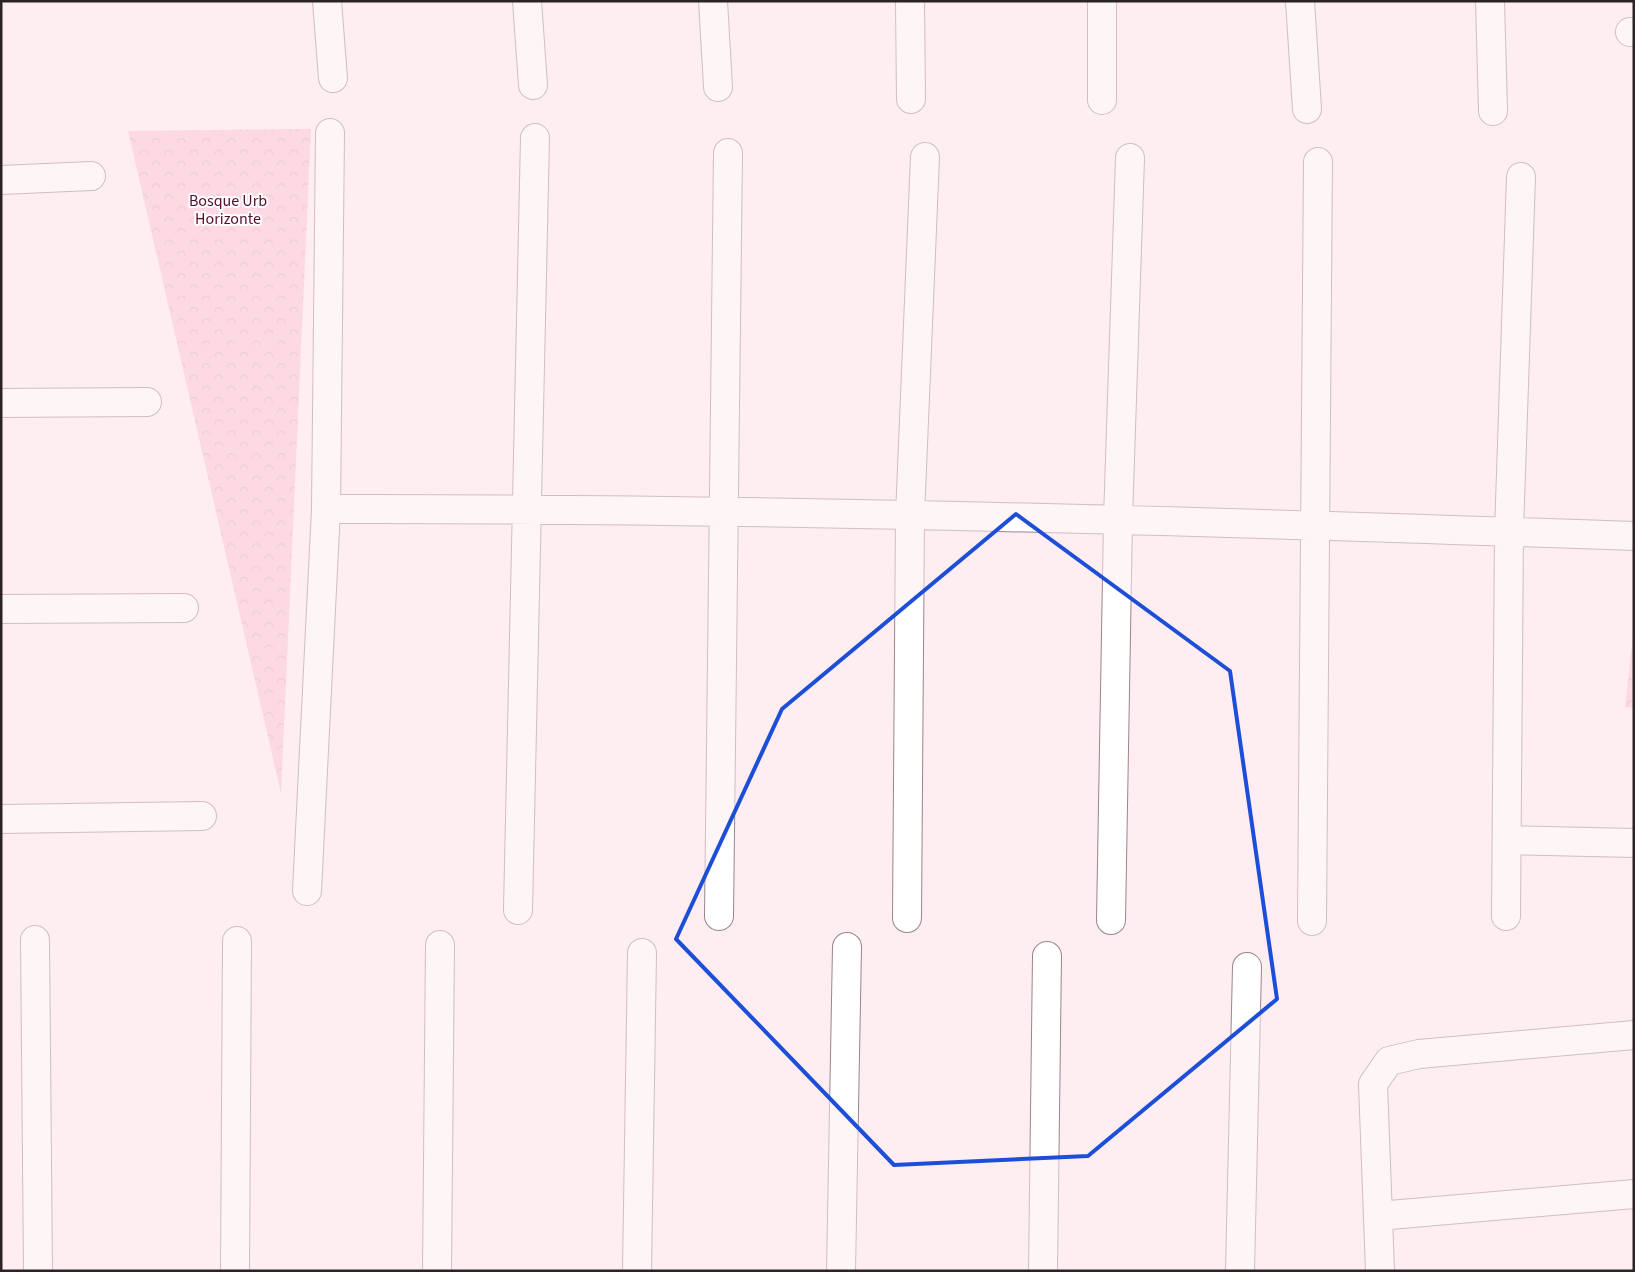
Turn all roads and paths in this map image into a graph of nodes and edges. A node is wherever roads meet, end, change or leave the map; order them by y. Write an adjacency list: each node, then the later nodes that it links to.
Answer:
1 (327, 1): 8 (street)
2 (527, 1): 9 (street)
3 (713, 1): 10 (street)
4 (910, 1): 11 (street)
5 (1102, 1): 12 (street)
6 (1300, 1): 13 (street)
7 (1490, 1): 14 (street)
8 (333, 78)
9 (533, 86)
10 (718, 87)
11 (911, 99)
12 (1102, 100)
13 (1306, 109)
14 (1493, 111)
15 (330, 134): 26 (street)
16 (535, 138): 27 (street)
17 (728, 153): 28 (street)
18 (925, 157): 29 (street)
19 (1130, 158): 30 (street)
20 (1318, 162): 31 (street)
21 (91, 176): 23 (street)
22 (1521, 177): 32 (street)
23 (1, 180)
24 (147, 402): 25 (street)
25 (1, 403)
26 (326, 509): 27 (street); 40 (street)
27 (527, 509): 28 (street); 41 (street)
28 (725, 512): 29 (street); 42 (street)
29 (910, 516): 30 (street); 44 (street)
30 (1118, 519): 31 (street); 45 (street)
31 (1315, 524): 32 (street); 46 (street)
32 (1509, 532): 33 (street); 38 (street)
33 (1634, 536)
34 (184, 608): 35 (street)
35 (1, 609)
36 (202, 816): 37 (street)
37 (1, 819)
38 (1507, 840): 39 (street); 43 (street)
39 (1634, 843)
40 (307, 892)
41 (518, 910)
42 (719, 916)
43 (1506, 916)
44 (907, 918)
45 (1111, 920)
46 (1312, 921)
47 (35, 940): 57 (street)
48 (237, 941): 58 (street)
49 (440, 945): 59 (street)
50 (847, 947): 61 (street)
51 (642, 953): 60 (street)
52 (1047, 956): 62 (street)
53 (1247, 967): 63 (street)
54 (1634, 1035): 56 (street)
55 (1634, 1194): 56 (street)
56 (1378, 1216): 64 (street)
57 (38, 1271)
58 (235, 1271)
59 (437, 1271)
60 (637, 1271)
61 (841, 1271)
62 (1043, 1271)
63 (1240, 1271)
64 (1380, 1271)

